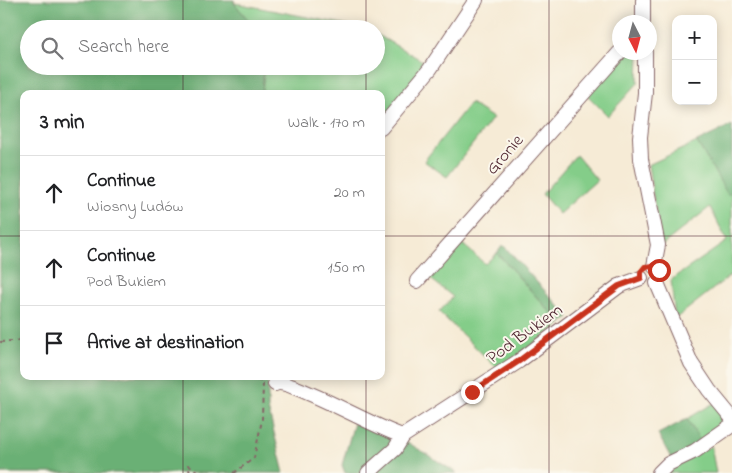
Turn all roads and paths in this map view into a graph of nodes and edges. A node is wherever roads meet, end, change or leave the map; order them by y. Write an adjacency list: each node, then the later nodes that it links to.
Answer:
1 (476, 0): 6 (street)
2 (643, 0): 3 (street)
3 (643, 15)
4 (613, 60): 9 (street, Gronie)
5 (645, 60): 7 (street)
6 (385, 123)
7 (654, 266): 8 (street); 10 (street)
8 (641, 278): 10 (street); 17 (street, Pod Bukiem)
9 (417, 281)
10 (657, 283): 15 (street)
11 (20, 340): 12 (path)
12 (0, 342)
13 (257, 380): 20 (path)
14 (275, 384): 17 (street)
15 (732, 418)
16 (732, 425): 22 (street)
17 (403, 436): 21 (street, Pod Bukiem)
18 (190, 473): 19 (path)
19 (200, 473)
20 (234, 473)
21 (368, 473)
22 (659, 473)

